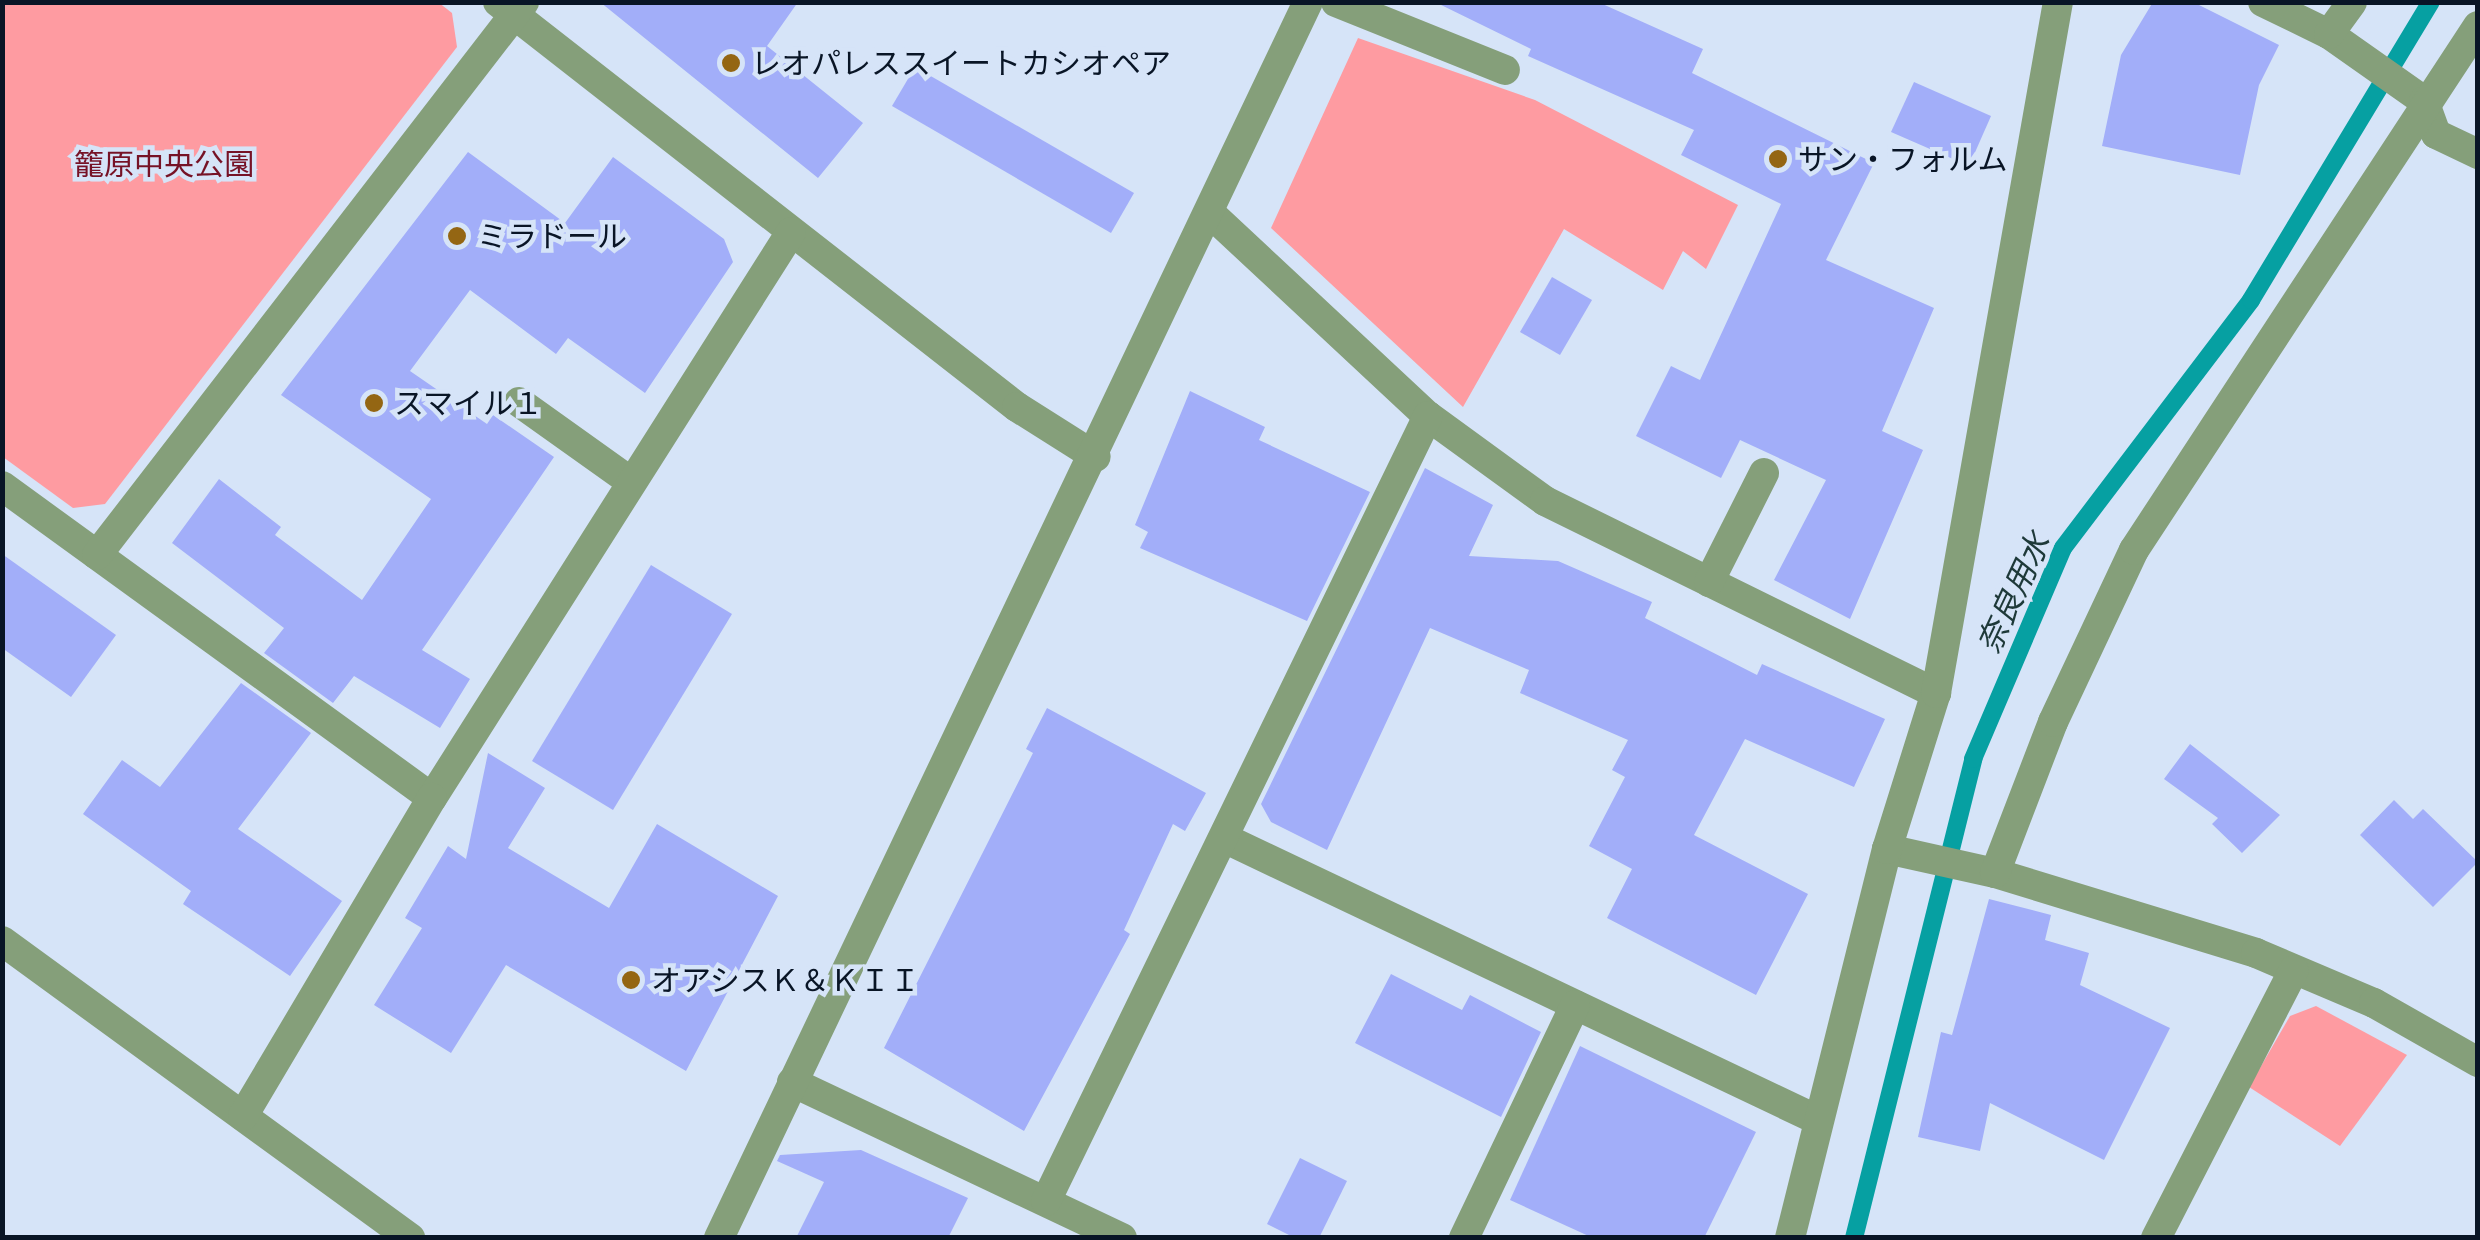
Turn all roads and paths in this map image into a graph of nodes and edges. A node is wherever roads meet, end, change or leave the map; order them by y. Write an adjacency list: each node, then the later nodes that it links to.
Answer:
1 (1308, 2): 12 (street)
2 (1336, 2): 9 (street)
3 (2058, 2): 22 (street)
4 (2262, 2): 8 (street)
5 (2352, 2): 8 (street)
6 (512, 7): 13 (street); 20 (street)
7 (2478, 26): 10 (street)
8 (2328, 34): 10 (street)
9 (1505, 70)
10 (2424, 101): 11 (street); 26 (street)
11 (2478, 154)
12 (1210, 213): 15 (street); 16 (street)
13 (790, 232): 16 (street); 18 (street)
14 (519, 402): 18 (street)
15 (1428, 416): 21 (street); 24 (street)
16 (1096, 457): 31 (street)
17 (1764, 474): 21 (street)
18 (631, 482): 23 (street)
19 (2, 486): 20 (street)
20 (97, 555): 23 (street)
21 (1709, 582): 22 (street)
22 (1936, 693): 25 (street)
23 (432, 798): 32 (street)
24 (1224, 838): 29 (street); 34 (street)
25 (1887, 849): 26 (street); 33 (street)
26 (1995, 873): 28 (street)
27 (2, 941): 32 (street)
28 (2294, 970): 30 (street); 40 (street)
29 (1575, 1006): 33 (street); 38 (street)
30 (2478, 1062)
31 (792, 1082): 34 (street); 36 (street)
32 (243, 1116): 35 (street)
33 (1818, 1120): 39 (street)
34 (1046, 1201): 37 (street)
35 (410, 1238)
36 (719, 1238)
37 (1122, 1238)
38 (1464, 1238)
39 (1790, 1238)
40 (2156, 1238)

